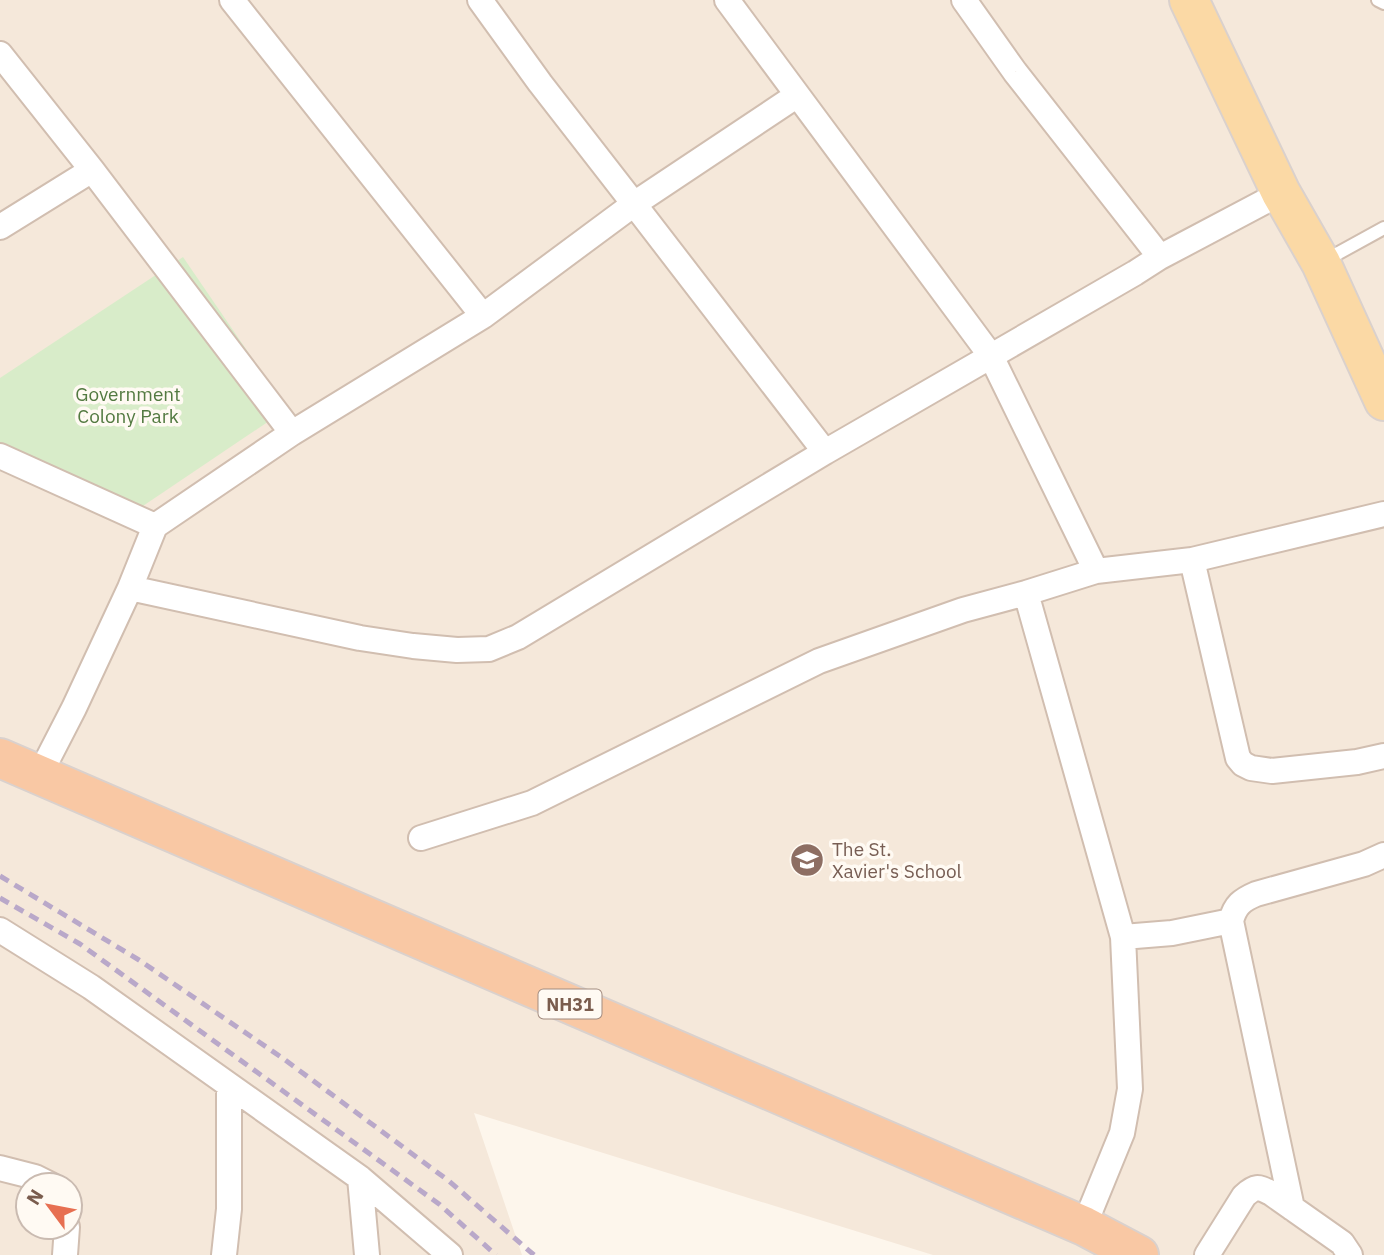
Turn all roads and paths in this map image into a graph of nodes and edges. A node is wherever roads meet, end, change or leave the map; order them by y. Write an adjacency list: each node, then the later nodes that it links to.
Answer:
1 (232, 0): 17 (street)
2 (480, 0): 12 (street)
3 (727, 0): 9 (street)
4 (964, 0): 15 (street)
5 (1189, 0): 11 (main road)
6 (1378, 0): 7 (lane)
7 (1384, 3)
8 (0, 54): 10 (street)
9 (796, 96): 12 (street); 18 (street)
10 (92, 170): 13 (street); 20 (street)
11 (1281, 193): 15 (street); 16 (main road)
12 (634, 204): 17 (street); 21 (street)
13 (0, 227)
14 (1384, 228): 16 (lane)
15 (1160, 257): 18 (street)
16 (1321, 263): 19 (main road)
17 (482, 316): 20 (street)
18 (991, 356): 21 (street); 26 (street)
19 (1384, 401)
20 (292, 433): 24 (street)
21 (825, 452): 27 (street)
22 (0, 456): 24 (street)
23 (1384, 514): 25 (street)
24 (155, 526): 27 (street)
25 (1192, 560): 26 (street); 29 (street)
26 (1096, 571): 28 (street)
27 (131, 588): 31 (street)
28 (1026, 593): 32 (street); 36 (street)
29 (1384, 756)
30 (0, 758): 31 (highway, NH31)
31 (40, 776): 40 (highway, NH31)
32 (421, 838)
33 (1384, 855): 34 (street)
34 (1231, 921): 36 (street); 39 (street)
35 (0, 930): 37 (street)
36 (1123, 937): 40 (street)
37 (229, 1086): 38 (street); 41 (street)
38 (360, 1178): 42 (street); 43 (street)
39 (1293, 1208): 45 (street); 46 (street)
40 (1084, 1226): 44 (highway, NH31)
41 (224, 1255)
42 (367, 1255)
43 (450, 1255)
44 (1139, 1255)
45 (1207, 1255)
46 (1350, 1255)

